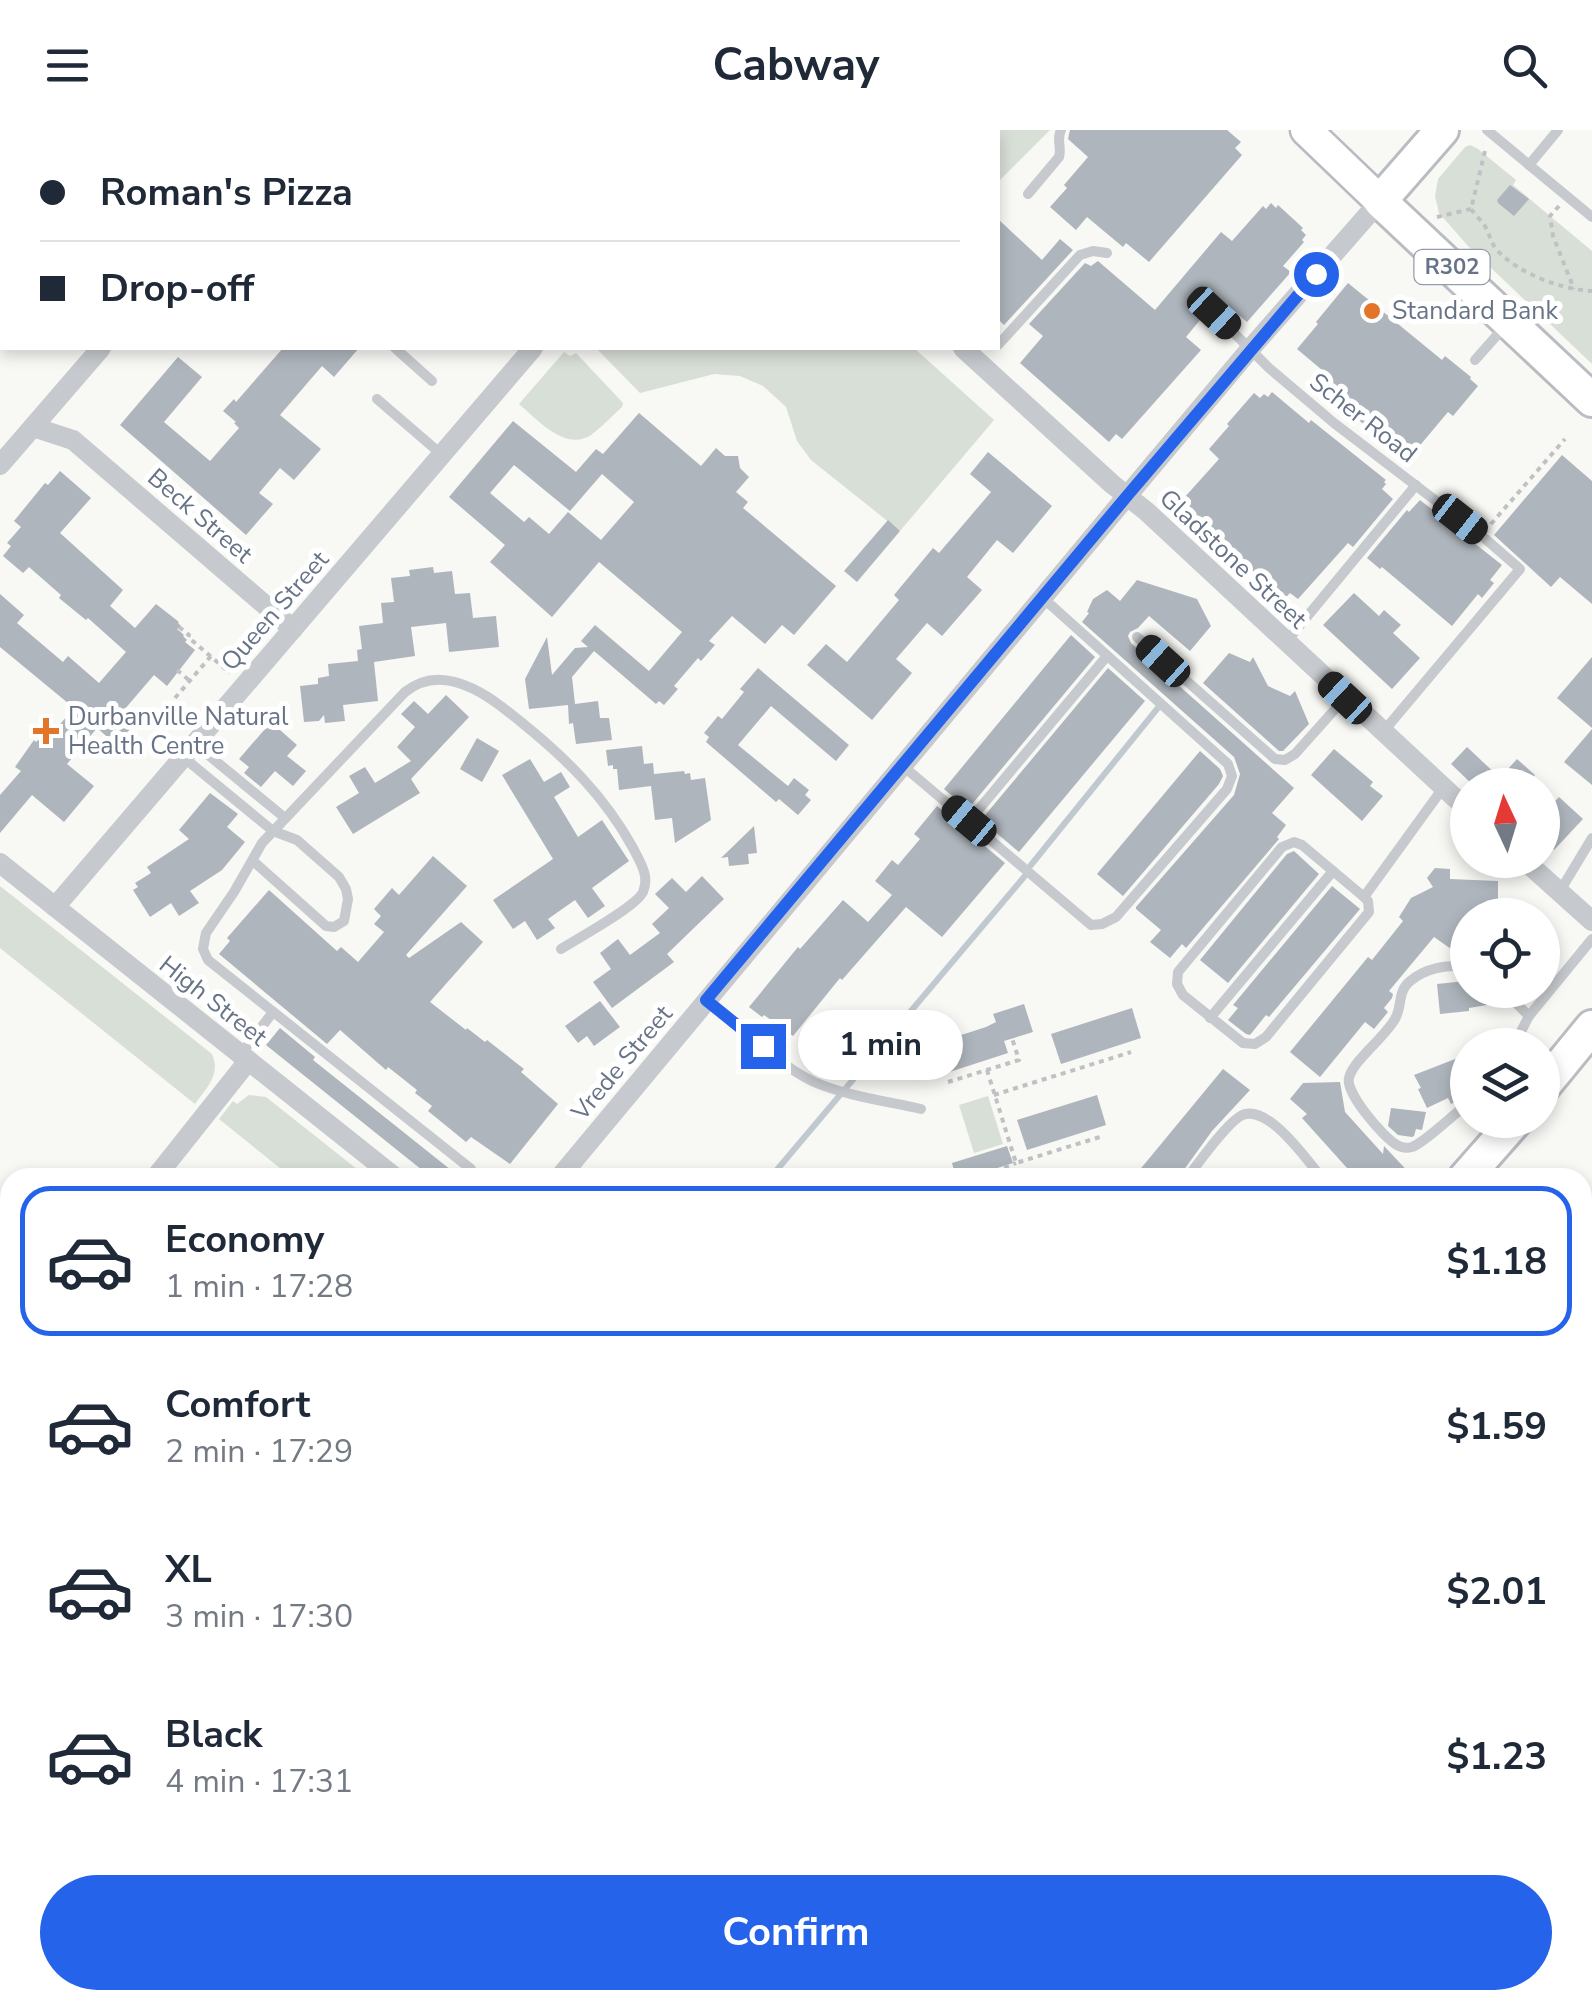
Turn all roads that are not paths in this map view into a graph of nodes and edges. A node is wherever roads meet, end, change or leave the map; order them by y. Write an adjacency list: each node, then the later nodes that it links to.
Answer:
1 (1062, 130): 7 (lane)
2 (1306, 130): 8 (main road)
3 (1442, 130): 8 (main road)
4 (1487, 130): 6 (lane)
5 (1558, 130): 6 (lane)
6 (1528, 165): 9 (lane)
7 (1028, 194)
8 (1380, 200): 12 (main road, R302); 14 (street, Vrede Street)
9 (1592, 218)
10 (1107, 253): 13 (lane)
11 (1214, 313): 14 (lane, Scher Road)
12 (1509, 322): 19 (lane); 22 (main road, R302)
13 (1000, 342)
14 (1252, 348): 28 (lane, Scher Road); 29 (street, Vrede Street)
15 (99, 350): 23 (street)
16 (397, 350): 20 (lane)
17 (532, 350): 26 (street, Queen Street)
18 (991, 352): 29 (street, Gladstone Street)
19 (1474, 360)
20 (432, 381)
21 (377, 400): 26 (lane)
22 (1592, 400)
23 (55, 401): 24 (street); 25 (street, Beck Street)
24 (33, 427): 25 (street, Beck Street); 27 (street)
25 (73, 440): 31 (street, Beck Street)
26 (442, 455): 31 (street, Queen Street)
27 (0, 464)
28 (1416, 485): 33 (lane); 36 (lane, Scher Road)
29 (1127, 496): 30 (street, Vrede Street); 33 (street, Gladstone Street)
30 (1042, 598): 34 (lane); 38 (street, Vrede Street)
31 (293, 629): 37 (street, Queen Street)
32 (1137, 637): 35 (lane)
33 (1286, 642): 35 (street, Gladstone Street)
34 (1106, 656): 42 (lane); 42 (lane)
35 (1345, 698): 36 (street, Gladstone Street)
36 (1382, 733): 39 (street, Gladstone Street)
37 (189, 750): 41 (lane); 43 (lane); 51 (street, Queen Street)
38 (902, 765): 42 (lane); 56 (street, Vrede Street)
39 (1443, 788): 40 (street, Gladstone Street); 50 (lane)
40 (1450, 794)
41 (284, 818): 43 (lane); 54 (lane)
42 (969, 821)
43 (273, 831): 45 (lane); 45 (lane)
44 (1592, 838): 49 (lane)
45 (253, 861): 58 (lane)
46 (0, 864): 51 (street, High Street)
47 (1333, 871): 50 (lane); 60 (lane); 60 (lane)
48 (1544, 878): 49 (street)
49 (1560, 892): 52 (street)
50 (1364, 896): 60 (lane)
51 (55, 907): 63 (street, High Street)
52 (1592, 921)
53 (1592, 939): 59 (lane)
54 (561, 949)
55 (1450, 968): 66 (lane)
56 (706, 1000): 65 (lane); 71 (street, Vrede Street)
57 (1521, 1008): 59 (lane)
58 (273, 1012): 63 (lane); 70 (lane)
59 (1529, 1016): 62 (lane)
60 (1210, 1018)
61 (1592, 1027): 64 (main road)
62 (1523, 1028)
63 (245, 1058): 68 (street); 69 (street, High Street)
64 (1560, 1066)
65 (920, 1109)
66 (1450, 1116)
67 (1500, 1138): 74 (main road)
68 (162, 1168)
69 (383, 1168)
70 (468, 1168)
71 (567, 1168)
72 (1195, 1168): 73 (lane)
73 (1313, 1168)
74 (1474, 1168)

